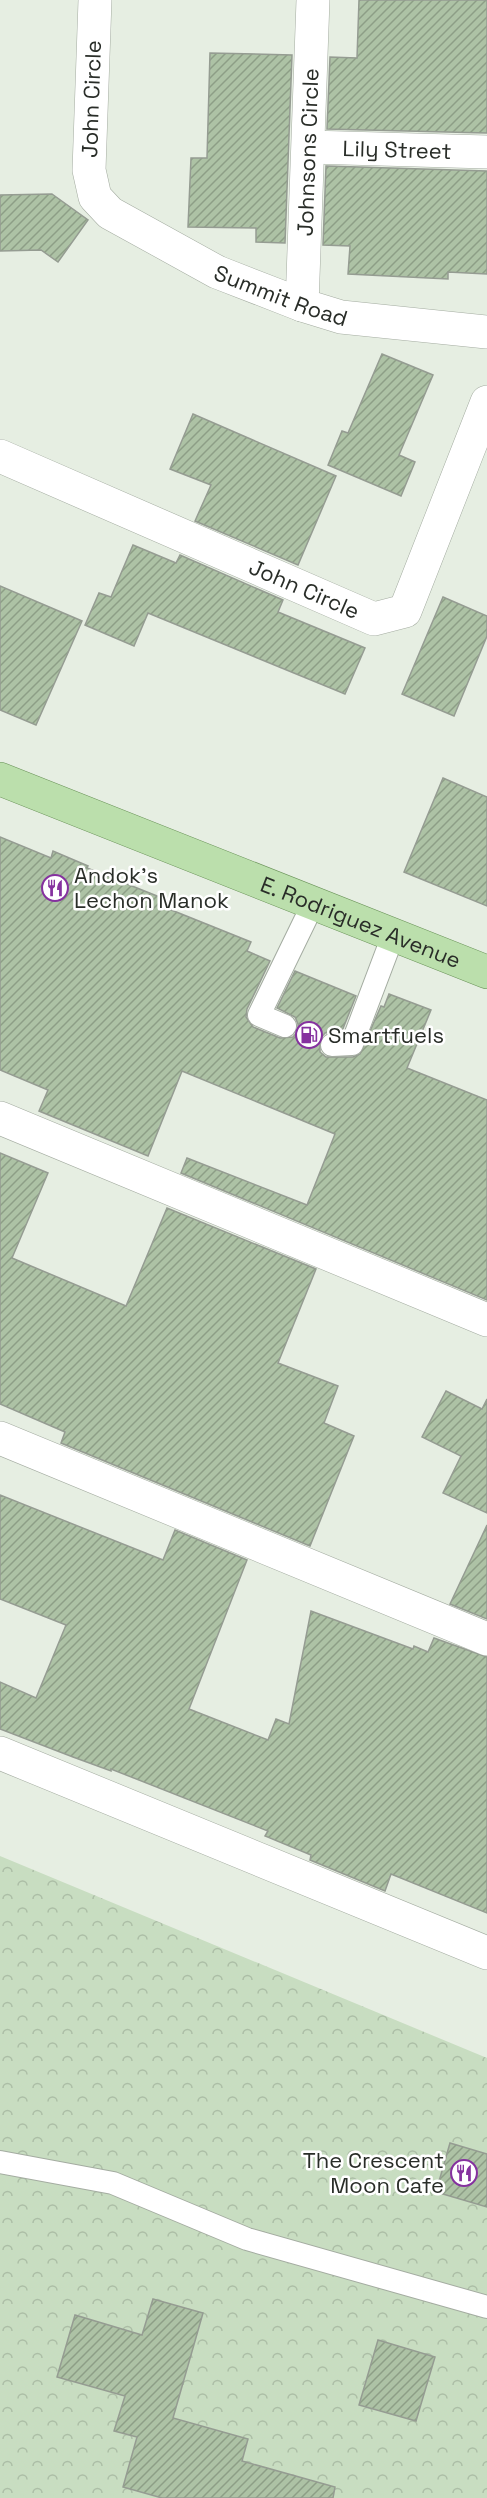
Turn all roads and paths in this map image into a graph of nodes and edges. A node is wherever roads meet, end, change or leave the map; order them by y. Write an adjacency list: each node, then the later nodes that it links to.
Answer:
1 (95, 0): 5 (street, John Circle)
2 (313, 0): 3 (street, Johnsons Circle)
3 (309, 147): 4 (street, Lily Street); 6 (street, Johnsons Circle)
4 (487, 152)
5 (95, 197): 6 (street, Summit Road)
6 (302, 305): 7 (street, Summit Road)
7 (487, 332)
8 (487, 402): 9 (street, John Circle)
9 (0, 456)
10 (0, 779): 11 (main road, E. Rodriguez Avenue)
11 (314, 902): 12 (main road, E. Rodriguez Avenue); 14 (lane)
12 (394, 933): 13 (main road, E. Rodriguez Avenue); 15 (lane)
13 (487, 972)
14 (285, 1026)
15 (332, 1045)
16 (0, 1118): 17 (street)
17 (487, 1320)
18 (0, 1438): 19 (street)
19 (487, 1639)
20 (0, 1753): 21 (street)
21 (487, 1953)
22 (0, 2162): 23 (lane)
23 (487, 2307)

